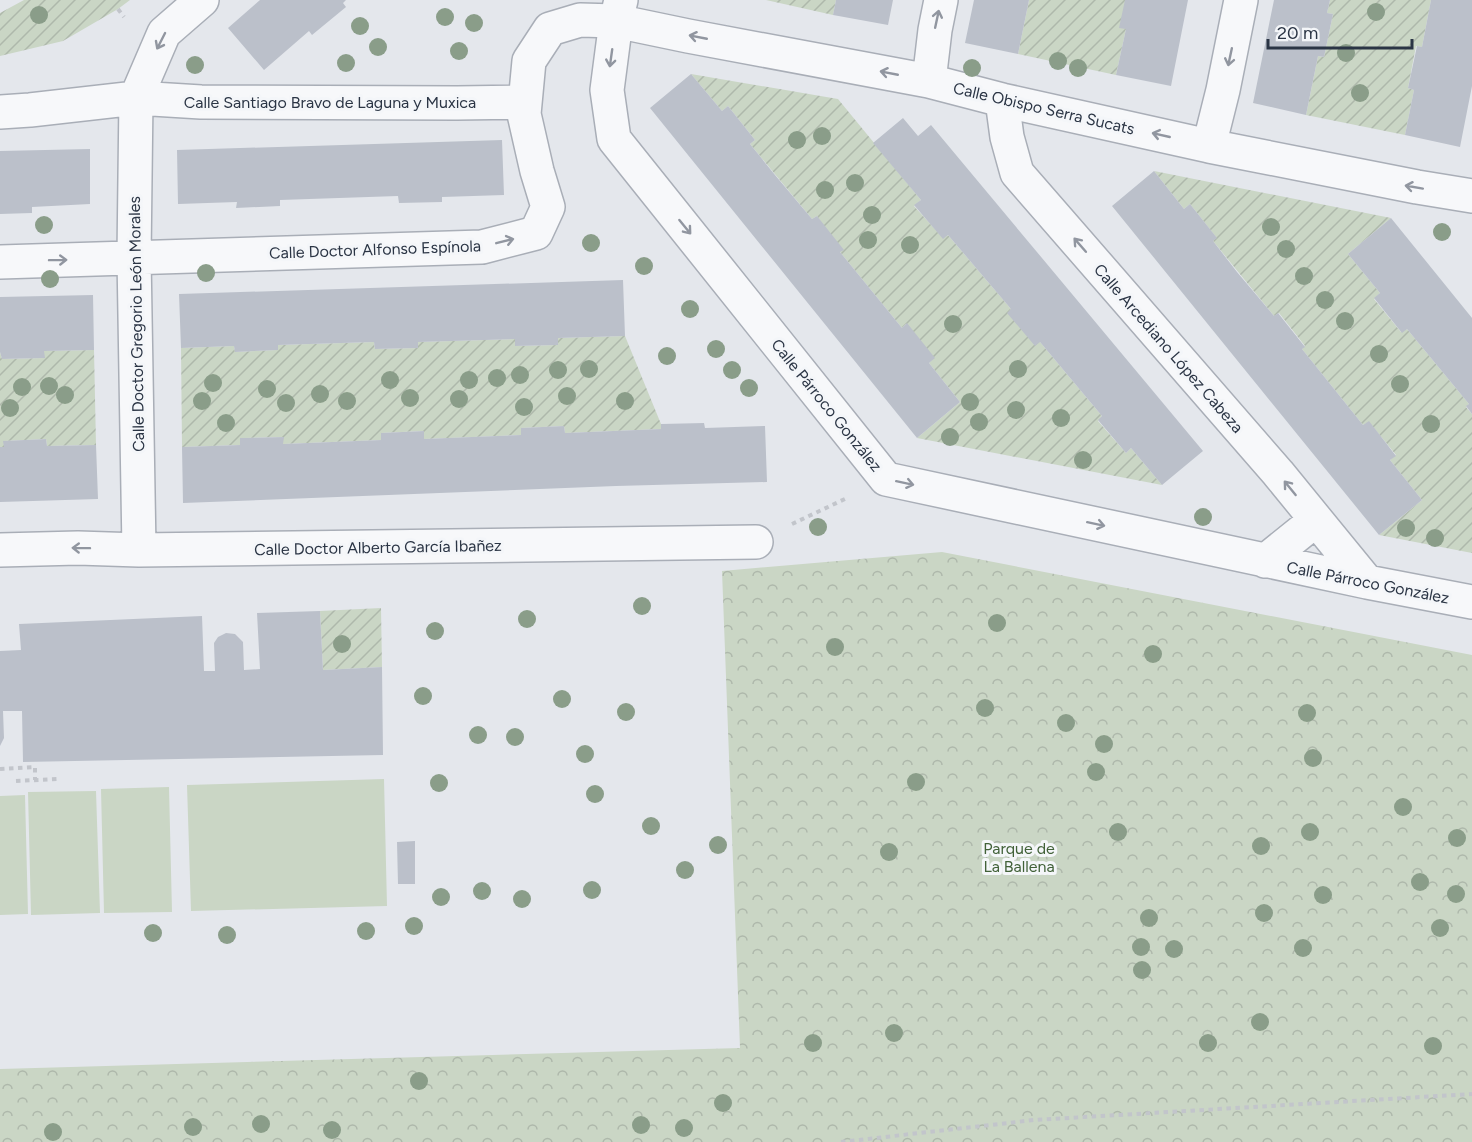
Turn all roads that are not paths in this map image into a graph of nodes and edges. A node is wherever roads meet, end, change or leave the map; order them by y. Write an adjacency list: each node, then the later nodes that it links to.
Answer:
1 (202, 0): 6 (street, one-way to 6)
2 (941, 0): 5 (street, one-way to 2)
3 (1241, 0): 10 (street, one-way to 10)
4 (619, 10): 5 (street, Calle Obispo Serra Sucats, one-way to 4); 8 (street, Calle Doctor Alfonso Espínola); 18 (street, Calle Párroco González, one-way to 18)
5 (929, 81): 7 (street, Calle Obispo Serra Sucats)
6 (136, 98): 8 (street, Calle Santiago Bravo de Laguna y Muxica); 9 (street, Calle Santiago Bravo de Laguna y Muxica); 12 (street, Calle Doctor Gregorio León Morales)
7 (1002, 100): 10 (street, Calle Obispo Serra Sucats, one-way to 7); 14 (street, Calle Arcediano López Cabeza, one-way to 7)
8 (524, 102): 12 (street, Calle Doctor Alfonso Espínola, one-way to 8)
9 (0, 112)
10 (1209, 146): 11 (street, Calle Obispo Serra Sucats, one-way to 10)
11 (1472, 196)
12 (134, 257): 13 (street, Calle Doctor Alfonso Espínola, one-way to 12); 17 (street, Calle Doctor Gregorio León Morales)
13 (0, 262)
14 (1316, 520): 18 (street, Calle Párroco González); 19 (street, Calle Arcediano López Cabeza)
15 (756, 542): 17 (street, Calle Doctor Alberto García Ibañez)
16 (0, 550): 17 (street, Calle Doctor Alberto García Ibañez, one-way to 16)
17 (139, 550)
18 (1265, 561): 19 (street, Calle Párroco González)
19 (1367, 582): 20 (street, Calle Párroco González)
20 (1472, 602)

